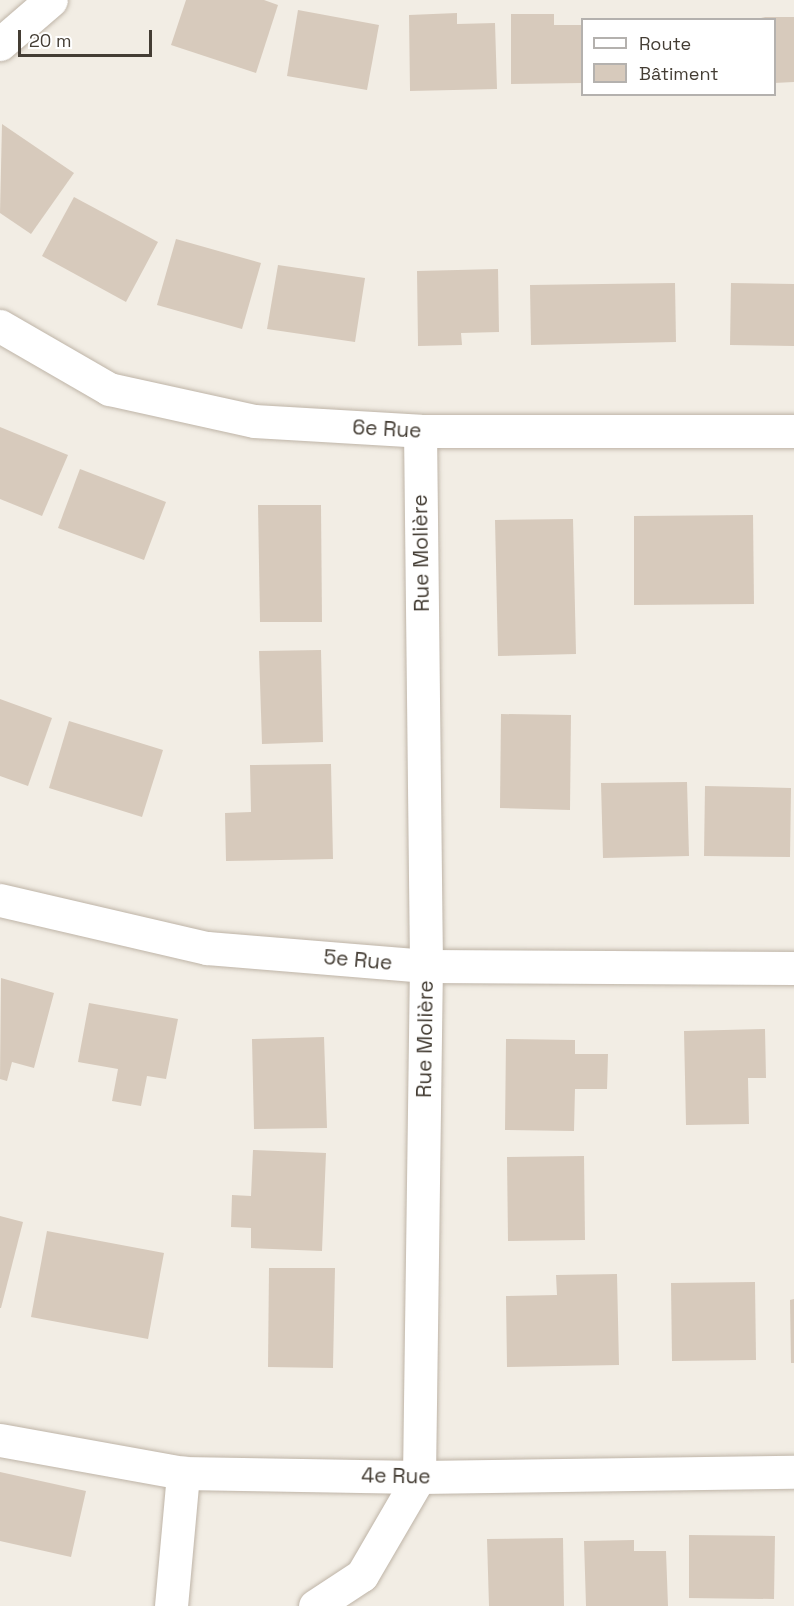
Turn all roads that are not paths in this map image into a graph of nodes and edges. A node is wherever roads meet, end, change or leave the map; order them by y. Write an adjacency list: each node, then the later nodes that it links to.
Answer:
1 (51, 0): 2 (street)
2 (0, 44)
3 (0, 326): 4 (street, 6e Rue)
4 (420, 431): 5 (street, 6e Rue); 7 (street, Rue Molière)
5 (794, 431)
6 (0, 900): 7 (street, 5e Rue)
7 (426, 966): 8 (street, 5e Rue); 12 (street, Rue Molière)
8 (794, 968)
9 (0, 1440): 11 (street, 4e Rue)
10 (794, 1472): 12 (street, 4e Rue)
11 (183, 1473): 12 (street, 4e Rue); 13 (street)
12 (419, 1477): 14 (street, Rue Molière)
13 (171, 1606)
14 (315, 1606)

